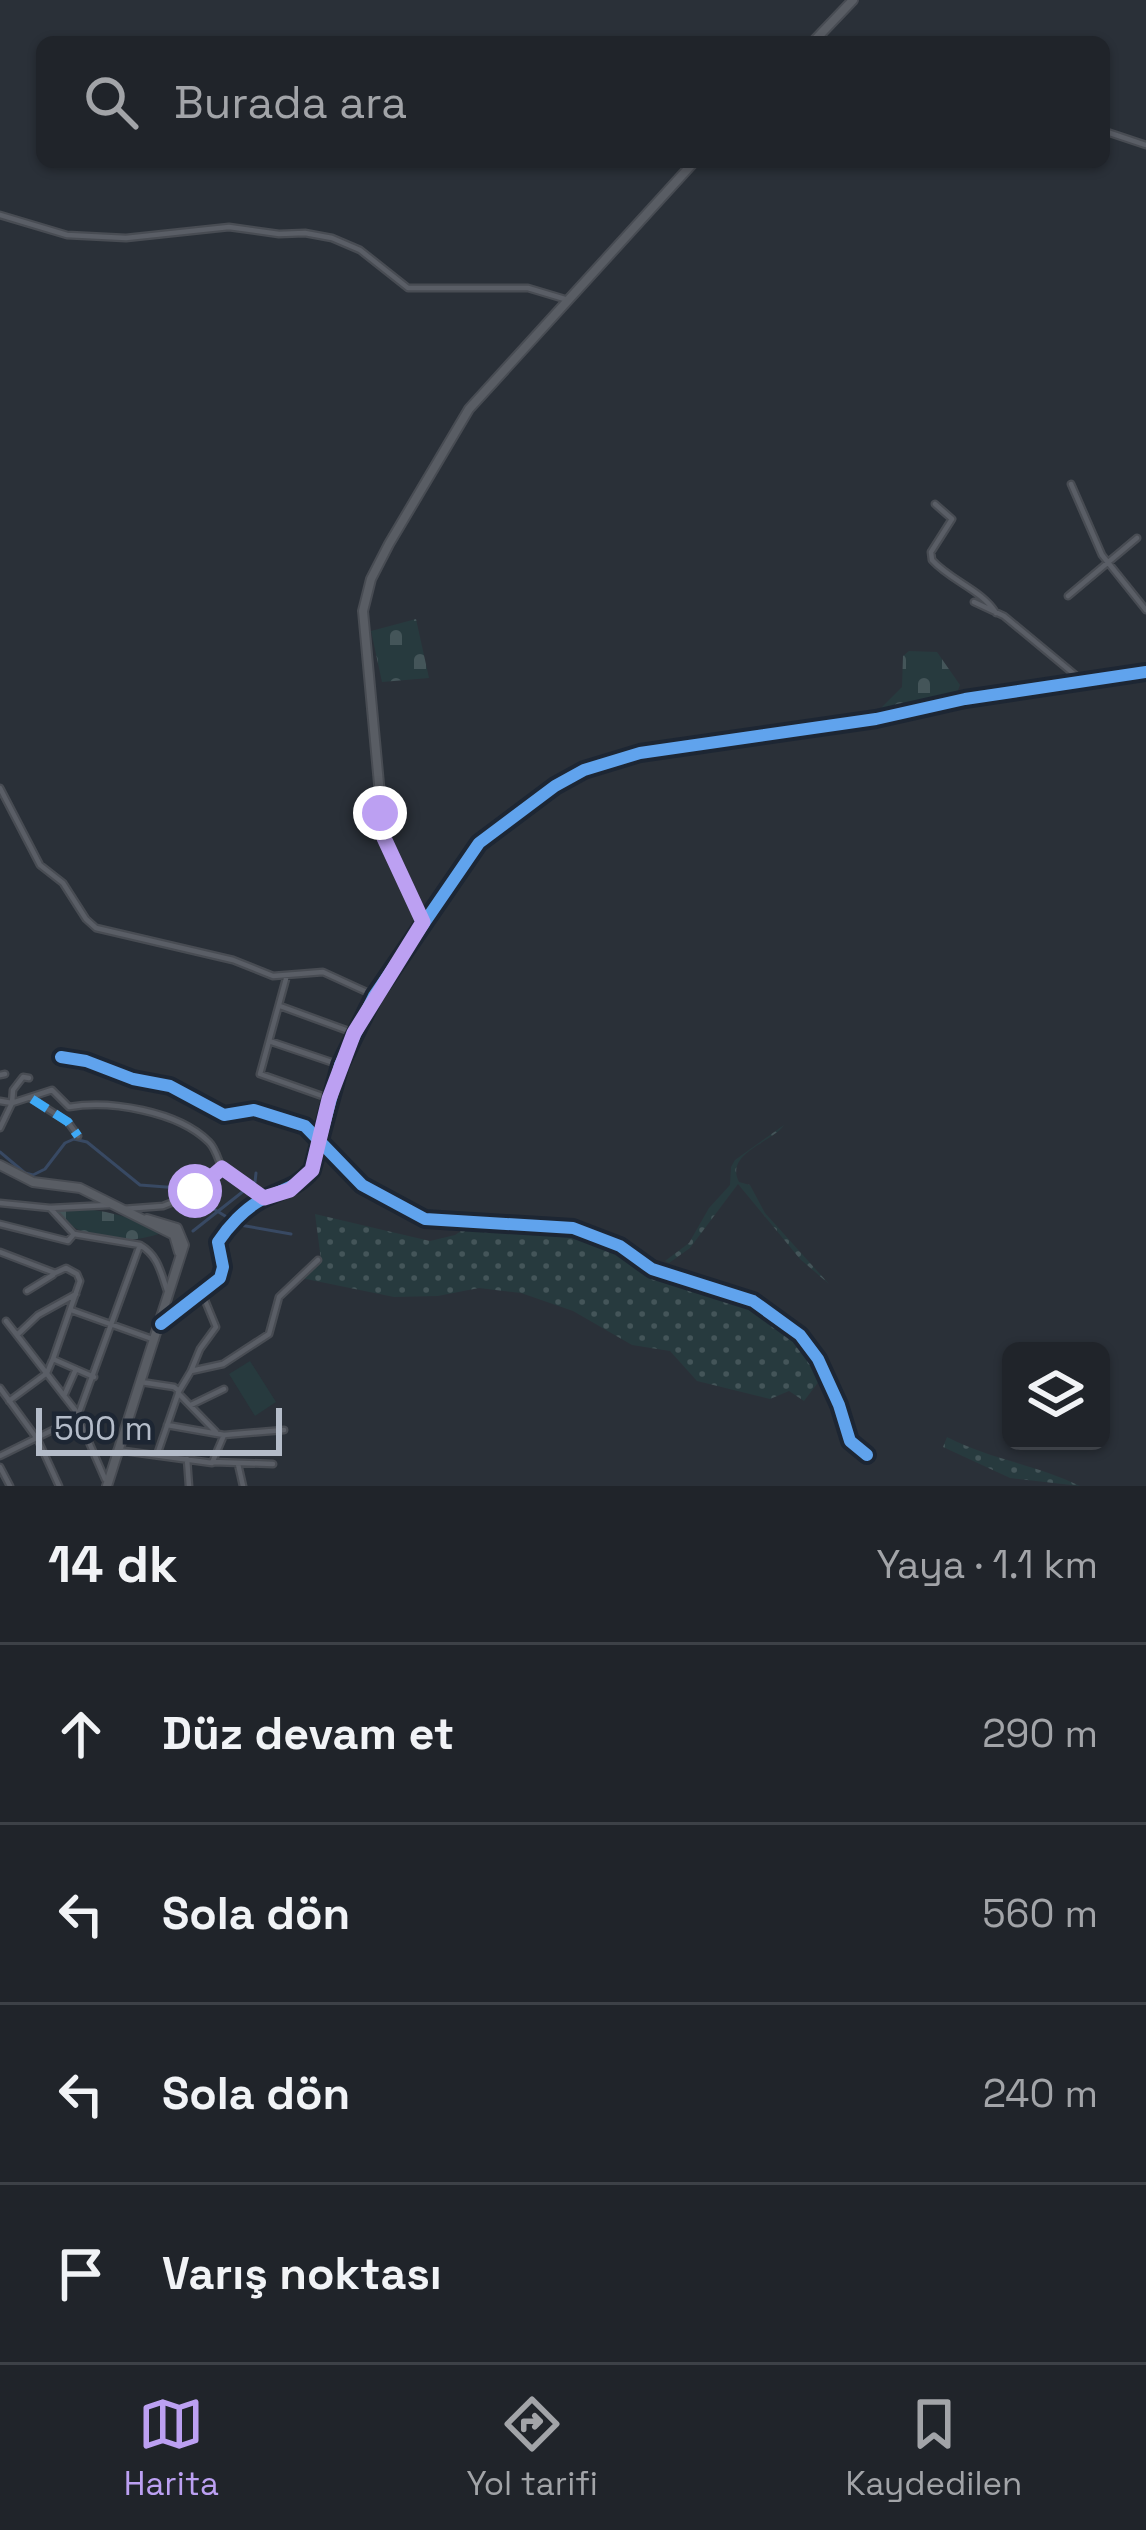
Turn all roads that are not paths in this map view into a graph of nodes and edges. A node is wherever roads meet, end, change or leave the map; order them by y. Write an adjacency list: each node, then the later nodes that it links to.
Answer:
1 (853, 0): 2 (street)
2 (819, 36)
3 (1110, 132): 4 (street)
4 (1146, 145)
5 (689, 168): 7 (street)
6 (0, 214): 7 (street)
7 (568, 300): 19 (street)
8 (1071, 484): 11 (street)
9 (934, 504): 15 (street)
10 (1137, 538): 11 (street)
11 (1108, 560): 12 (street); 14 (street)
12 (1068, 596)
13 (974, 602): 15 (street)
14 (1146, 610)
15 (996, 613): 17 (street)
16 (1142, 672): 17 (street)
17 (1083, 681): 19 (street)
18 (0, 788): 20 (street)
19 (423, 922): 21 (street)
20 (287, 975): 21 (street); 22 (street)
21 (374, 996): 23 (street)
22 (279, 1005): 23 (street); 24 (street)
23 (354, 1033): 26 (street)
24 (269, 1041): 26 (street); 29 (street)
25 (61, 1058): 34 (street)
26 (340, 1065): 29 (street)
27 (28, 1078): 31 (street)
28 (32, 1099): 31 (street); 33 (street); 36 (street)
29 (329, 1099): 34 (street)
30 (0, 1101): 31 (street)
31 (12, 1102): 32 (street)
32 (0, 1128)
33 (78, 1136)
34 (320, 1138): 37 (street); 77 (street)
35 (0, 1166): 39 (street)
36 (222, 1168): 37 (street); 41 (street)
37 (264, 1198): 49 (street)
38 (0, 1203): 40 (street)
39 (109, 1205): 40 (street); 41 (street)
40 (50, 1208): 43 (street)
41 (122, 1209): 51 (street)
42 (0, 1224): 43 (street)
43 (74, 1234): 44 (street)
44 (140, 1246): 51 (street); 54 (street)
45 (0, 1252): 47 (street)
46 (318, 1260): 60 (street)
47 (56, 1274): 48 (street); 50 (street)
48 (27, 1291)
49 (202, 1292): 55 (street); 60 (street)
50 (76, 1294): 52 (street); 56 (street)
51 (170, 1298): 55 (street)
52 (71, 1310): 54 (street); 58 (street)
53 (6, 1322): 56 (street)
54 (112, 1324): 57 (street); 62 (street)
55 (161, 1324): 57 (street)
56 (17, 1335): 61 (street)
57 (155, 1340): 63 (street)
58 (53, 1358): 59 (street); 61 (street)
59 (76, 1369): 62 (street); 67 (street)
60 (191, 1371): 66 (street)
61 (47, 1373): 67 (street); 68 (street)
62 (94, 1377): 70 (street)
63 (140, 1382): 66 (street); 75 (street)
64 (0, 1388): 68 (street)
65 (224, 1389): 69 (street)
66 (178, 1392): 69 (street); 71 (street)
67 (64, 1396): 70 (street)
68 (9, 1401): 74 (street)
69 (189, 1406): 73 (street)
70 (77, 1418): 74 (street); 84 (street)
71 (167, 1425): 73 (street); 76 (street)
72 (284, 1430): 73 (street)
73 (221, 1434): 80 (street)
74 (38, 1440): 78 (street); 86 (street)
75 (117, 1450): 76 (street); 84 (street)
76 (157, 1455): 79 (street)
77 (867, 1455)
78 (0, 1456)
79 (187, 1459): 80 (street); 87 (street)
80 (213, 1462): 81 (street)
81 (238, 1464): 82 (street); 88 (street)
82 (272, 1464)
83 (0, 1467): 85 (street)
84 (108, 1485)
85 (10, 1486)
86 (59, 1486)
87 (189, 1486)
88 (243, 1486)

